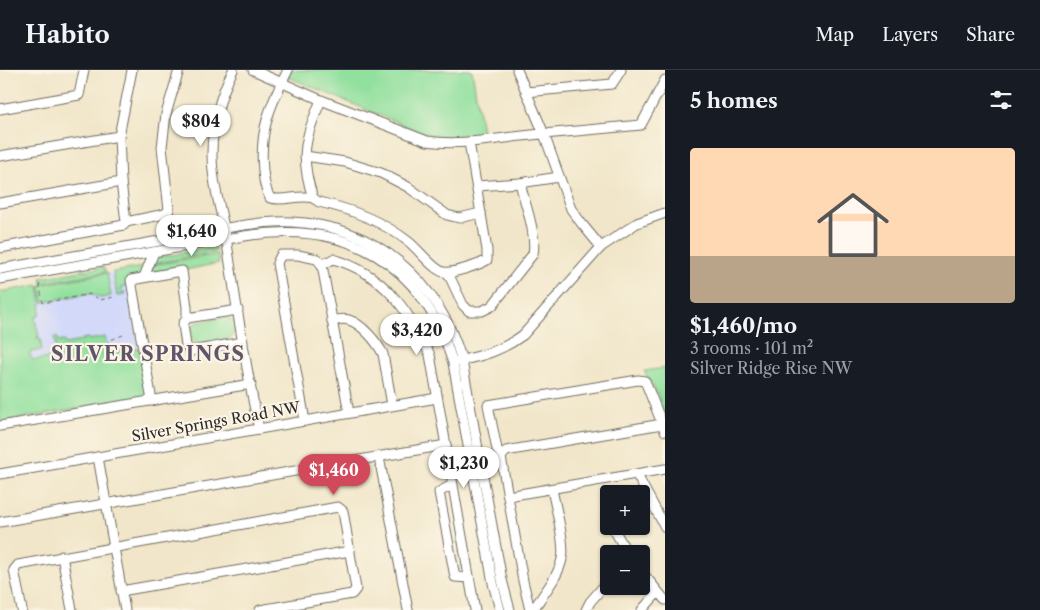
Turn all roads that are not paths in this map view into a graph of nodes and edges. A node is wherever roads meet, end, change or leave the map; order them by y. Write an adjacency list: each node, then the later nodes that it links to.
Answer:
1 (84, 70): 13 (street)
2 (132, 70): 15 (street)
3 (179, 70): 27 (street)
4 (233, 70): 28 (street)
5 (253, 70): 10 (street)
6 (288, 70): 10 (street)
7 (518, 70): 11 (street)
8 (621, 70): 11 (street)
9 (665, 80): 14 (street)
10 (282, 82): 12 (street); 23 (street)
11 (526, 92): 14 (street)
12 (321, 100): 16 (street); 18 (street)
13 (0, 109)
14 (544, 134): 16 (street); 19 (street)
15 (119, 136): 17 (street); 20 (street)
16 (469, 142): 22 (street)
17 (0, 156)
18 (305, 156): 23 (street); 25 (street)
19 (559, 177): 21 (street); 29 (street)
20 (120, 182): 24 (street); 27 (street)
21 (520, 183): 22 (street); 34 (street)
22 (477, 186): 25 (street)
23 (313, 198): 34 (street)
24 (0, 203)
25 (481, 213): 34 (street)
26 (665, 213): 29 (street)
27 (126, 222): 30 (street)
28 (225, 234): 31 (street); 33 (street); 37 (street); 41 (street)
29 (601, 247): 41 (street)
30 (0, 248)
31 (154, 252): 35 (street); 36 (street)
32 (322, 265): 39 (street); 43 (street); 47 (street)
33 (0, 269)
34 (448, 273)
35 (144, 277): 38 (street); 44 (street)
36 (0, 278)
37 (238, 310): 38 (street); 40 (street)
38 (187, 318): 40 (street)
39 (332, 321): 45 (street); 46 (street)
40 (243, 342): 42 (street)
41 (458, 362): 79 (street); 80 (street)
42 (250, 384): 44 (street); 50 (street)
43 (437, 398): 45 (street, Silver Springs Road NW); 51 (street)
44 (152, 401): 48 (street)
45 (392, 406): 46 (street, Silver Springs Road NW)
46 (349, 413): 47 (street, Silver Springs Road NW)
47 (305, 421): 50 (street, Silver Springs Road NW)
48 (0, 426)
49 (663, 428): 52 (street); 52 (street)
50 (259, 429): 53 (street, Silver Springs Road NW)
51 (446, 444): 54 (street); 58 (street)
52 (501, 456): 60 (street)
53 (98, 457): 56 (street, Silver Springs Road NW); 61 (street)
54 (379, 457): 61 (street); 77 (street)
55 (665, 469): 57 (street)
56 (0, 474)
57 (638, 475): 59 (street); 63 (street)
58 (452, 485): 67 (street); 67 (street)
59 (552, 489): 60 (street); 81 (street)
60 (508, 496): 81 (street)
61 (106, 504): 62 (street); 64 (street)
62 (0, 522)
63 (665, 527)
64 (115, 548): 65 (street); 66 (street); 70 (street)
65 (350, 550): 70 (street); 76 (street)
66 (62, 556): 73 (street); 74 (street)
67 (469, 578): 78 (street)
68 (650, 582): 71 (street)
69 (600, 590): 82 (street)
70 (121, 591): 75 (street)
71 (658, 592): 72 (street); 83 (street)
72 (665, 600)
73 (22, 610)
74 (72, 610)
75 (124, 610)
76 (260, 610)
77 (408, 610)
78 (475, 610)
79 (500, 610)
80 (510, 610)
81 (531, 610)
82 (586, 610)
83 (642, 610)

